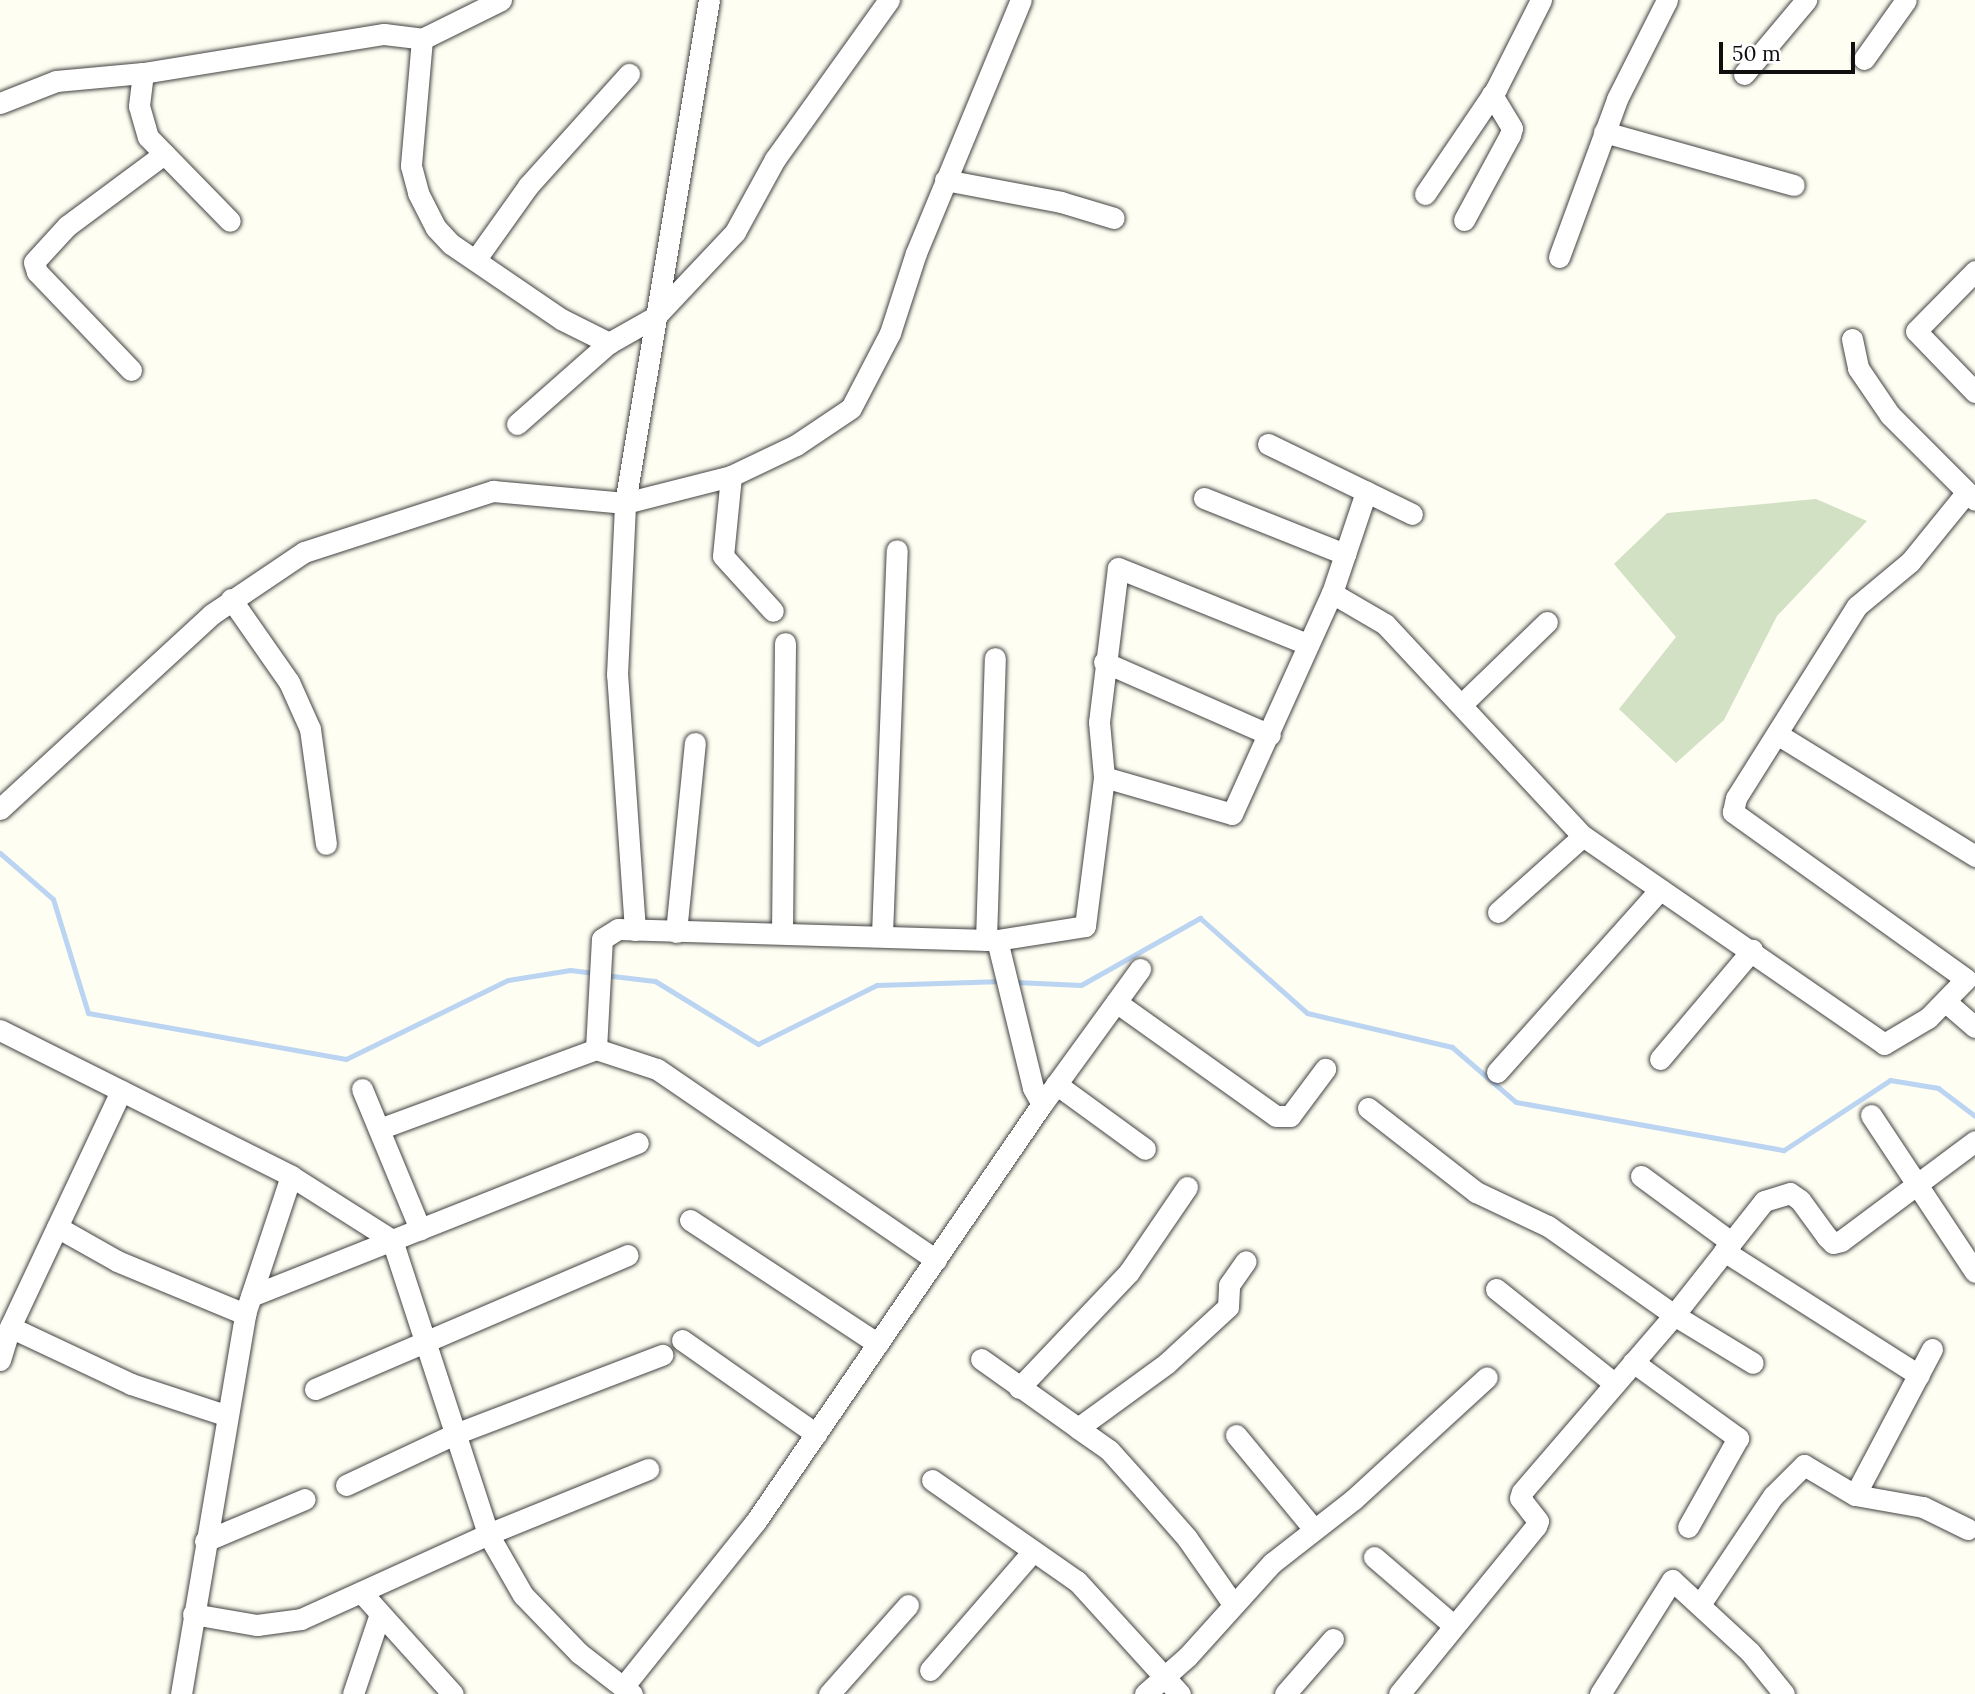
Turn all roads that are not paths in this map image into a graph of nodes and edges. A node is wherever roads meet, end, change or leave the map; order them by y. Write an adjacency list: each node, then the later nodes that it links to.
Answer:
1 (501, 0): 9 (street)
2 (709, 0): 27 (street)
3 (888, 0): 27 (street)
4 (1021, 0): 18 (street)
5 (1541, 0): 14 (street)
6 (1667, 0): 16 (street)
7 (1806, 0): 13 (street)
8 (1906, 0): 10 (street)
9 (422, 38): 11 (street); 25 (street)
10 (1864, 59)
11 (144, 73): 15 (street); 17 (street)
12 (629, 74): 25 (street)
13 (1744, 74)
14 (1492, 95): 20 (street); 22 (street)
15 (0, 103)
16 (1604, 132): 19 (street); 24 (street)
17 (164, 154): 23 (street); 30 (street)
18 (945, 180): 21 (street); 34 (street)
19 (1794, 185)
20 (1425, 194)
21 (1114, 218)
22 (1464, 219)
23 (230, 221)
24 (1559, 257)
25 (476, 259): 29 (street)
26 (1975, 271): 31 (street)
27 (655, 317): 29 (street); 38 (street)
28 (1852, 339): 36 (street)
29 (608, 342): 32 (street)
30 (131, 370)
31 (1975, 392)
32 (517, 424)
33 (1268, 444): 35 (street)
34 (731, 476): 38 (street); 44 (street)
35 (1366, 492): 39 (street); 41 (street)
36 (1971, 496): 51 (street)
37 (1204, 498): 41 (street)
38 (625, 503): 43 (street); 61 (street)
39 (1412, 514)
40 (897, 550): 64 (street)
41 (1345, 554): 42 (street)
42 (1332, 593): 47 (street); 50 (street)
43 (231, 599): 55 (street); 57 (street)
44 (773, 611)
45 (1547, 622): 50 (street)
46 (785, 643): 62 (street)
47 (1307, 644): 49 (street); 52 (street)
48 (995, 658): 65 (street)
49 (1104, 662): 52 (street); 54 (street)
50 (1462, 704): 56 (street)
51 (1777, 734): 58 (street); 69 (street)
52 (1269, 735): 54 (street)
53 (695, 743): 63 (street)
54 (1104, 776): 65 (street)
55 (0, 809)
56 (1583, 836): 59 (street); 60 (street)
57 (326, 844)
58 (1975, 856)
59 (1659, 891): 66 (street); 75 (street)
60 (1498, 912)
61 (635, 930): 63 (street); 72 (street)
62 (782, 931): 63 (street); 64 (street)
63 (676, 932)
64 (882, 934): 65 (street)
65 (994, 946): 79 (street)
66 (1752, 950): 69 (street); 73 (street)
67 (1140, 969): 68 (street)
68 (1116, 1002): 74 (street); 76 (street)
69 (1945, 1002): 70 (street)
70 (1975, 1027)
71 (0, 1030): 78 (street)
72 (595, 1042): 82 (street); 96 (street)
73 (1660, 1059)
74 (1325, 1069)
75 (1497, 1072)
76 (1056, 1084): 79 (street); 85 (street)
77 (362, 1089): 82 (street)
78 (121, 1091): 86 (street); 91 (street)
79 (1042, 1104): 96 (street)
80 (1368, 1108): 101 (street)
81 (1871, 1115): 88 (street)
82 (379, 1129): 92 (street)
83 (1975, 1141): 88 (street)
84 (638, 1143): 92 (street)
85 (1145, 1149)
86 (291, 1176): 93 (street); 100 (street)
87 (1641, 1176): 94 (street)
88 (1919, 1183): 94 (street); 98 (street)
89 (1187, 1187): 115 (street)
90 (690, 1220): 105 (street)
91 (57, 1227): 100 (street); 102 (street)
92 (420, 1229): 93 (street)
93 (392, 1240): 100 (street); 103 (street)
94 (1728, 1246): 101 (street); 112 (street)
95 (627, 1255): 103 (street)
96 (936, 1260): 105 (street)
97 (1246, 1261): 118 (street)
98 (1975, 1272)
99 (1496, 1289): 114 (street)
100 (248, 1305): 117 (street)
101 (1674, 1315): 110 (street); 111 (street)
102 (10, 1327): 109 (street); 117 (street)
103 (424, 1339): 116 (street); 119 (street)
104 (682, 1340): 120 (street)
105 (878, 1344): 120 (street)
106 (1932, 1349): 112 (street)
107 (662, 1355): 119 (street)
108 (981, 1359): 115 (street)
109 (0, 1360)
110 (1633, 1362): 114 (street); 127 (street)
111 (1753, 1363)
112 (1919, 1375): 125 (street)
113 (1487, 1377): 128 (street)
114 (1615, 1384): 140 (street)
115 (1019, 1388): 118 (street)
116 (315, 1389)
117 (225, 1415): 131 (street)
118 (1078, 1428): 136 (street)
119 (455, 1434): 124 (street); 130 (street)
120 (816, 1434): 144 (street)
121 (1236, 1435): 128 (street)
122 (648, 1469): 130 (street)
123 (932, 1480): 132 (street)
124 (346, 1485)
125 (1855, 1495): 129 (street); 135 (street)
126 (306, 1499): 131 (street)
127 (1688, 1527)
128 (1313, 1528): 136 (street)
129 (1968, 1529)
130 (488, 1534): 134 (street); 144 (street)
131 (205, 1541): 138 (street)
132 (1033, 1551): 142 (street); 143 (street)
133 (1374, 1557): 140 (street)
134 (361, 1592): 138 (street); 139 (street)
135 (1701, 1603): 153 (street); 154 (street)
136 (1233, 1604): 143 (street)
137 (908, 1605): 148 (street)
138 (193, 1614): 146 (street)
139 (380, 1614): 145 (street); 147 (street)
140 (1452, 1624): 152 (street)
141 (1333, 1639): 151 (street)
142 (930, 1670)
143 (1165, 1676): 149 (street); 150 (street)
144 (627, 1691)
145 (451, 1693)
146 (181, 1694)
147 (353, 1694)
148 (830, 1694)
149 (1145, 1694)
150 (1180, 1694)
151 (1285, 1694)
152 (1399, 1694)
153 (1600, 1694)
154 (1784, 1694)

